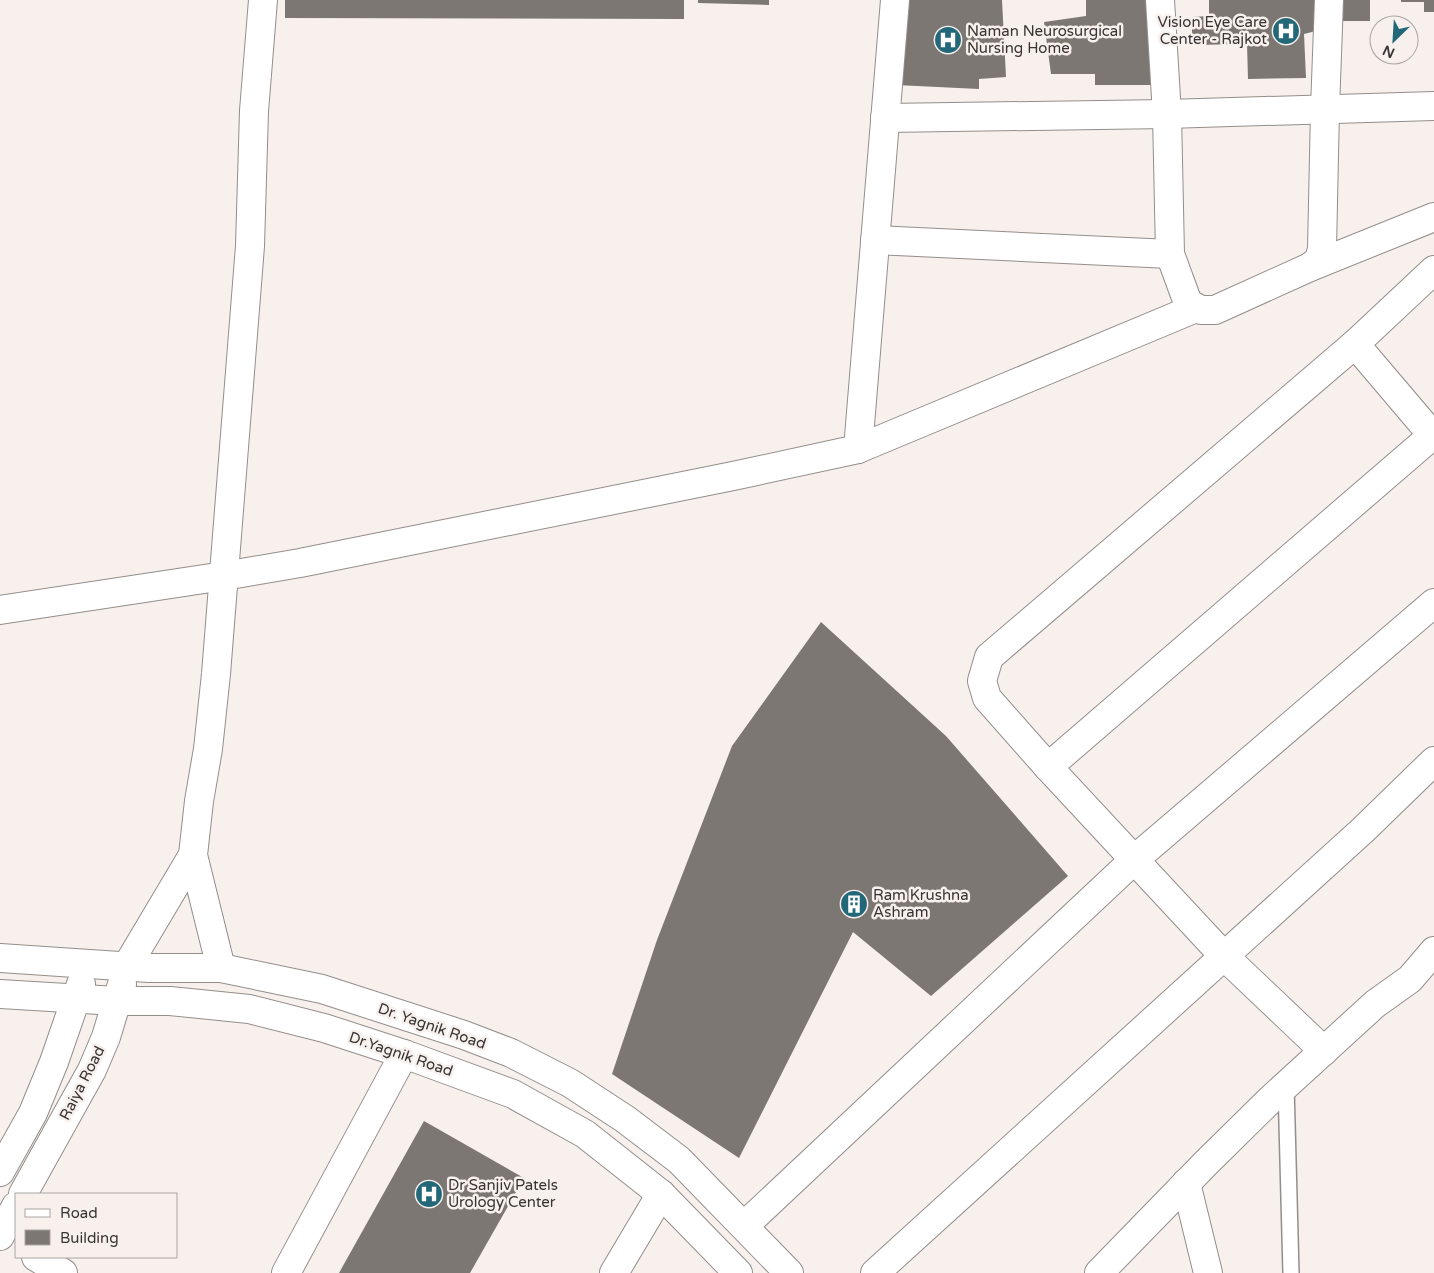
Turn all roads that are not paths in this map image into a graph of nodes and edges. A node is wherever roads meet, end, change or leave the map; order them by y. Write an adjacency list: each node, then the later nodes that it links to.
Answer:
1 (263, 0): 18 (street)
2 (895, 0): 8 (street)
3 (1160, 0): 7 (street)
4 (1329, 0): 6 (street)
5 (1434, 106): 6 (street)
6 (1325, 109): 7 (street); 12 (street)
7 (1167, 114): 8 (street); 11 (street)
8 (885, 118): 10 (street)
9 (1434, 217): 12 (street)
10 (875, 240): 11 (street); 17 (street)
11 (1170, 254): 14 (street)
12 (1310, 267): 14 (street)
13 (1434, 270): 15 (street)
14 (1196, 308): 17 (street)
15 (1355, 344): 16 (street); 22 (street)
16 (1434, 436): 22 (street)
17 (858, 449): 18 (street)
18 (224, 576): 20 (street); 23 (street)
19 (1434, 603): 24 (street)
20 (0, 610)
21 (1434, 761): 26 (street)
22 (1048, 767): 24 (street)
23 (193, 855): 29 (street, Raiya Road); 30 (street)
24 (1135, 859): 26 (street); 43 (street)
25 (1434, 951): 31 (street)
26 (1223, 955): 35 (street); 52 (street)
27 (0, 958): 28 (street, Dr. Yagnik Road)
28 (88, 963): 29 (street, Dr. Yagnik Road); 33 (street, Raiya Road)
29 (127, 966): 30 (street, Dr. Yagnik Road); 34 (street, Raiya Road)
30 (221, 968): 43 (street, Dr. Yagnik Road)
31 (1422, 976): 35 (street)
32 (0, 994): 33 (street, Dr.Yagnik Road)
33 (76, 999): 34 (street, Dr.Yagnik Road); 38 (street, Raiya Road)
34 (116, 1001): 36 (street, Dr.Yagnik Road); 40 (street, Raiya Road)
35 (1324, 1051): 37 (street)
36 (404, 1054): 41 (street, Dr.Yagnik Road); 48 (street)
37 (1286, 1085): 39 (street); 55 (lane)
38 (0, 1172)
39 (1186, 1183): 53 (street); 54 (street)
40 (24, 1193)
41 (661, 1194): 49 (street); 50 (street, Dr.Yagnik Road)
42 (15, 1208): 44 (street)
43 (744, 1226): 51 (street, Dr. Yagnik Road)
44 (0, 1236): 45 (street)
45 (15, 1244)
46 (38, 1258): 47 (street)
47 (63, 1273)
48 (286, 1273)
49 (614, 1273)
50 (738, 1273)
51 (789, 1273)
52 (874, 1273)
53 (1100, 1273)
54 (1208, 1273)
55 (1291, 1273)

